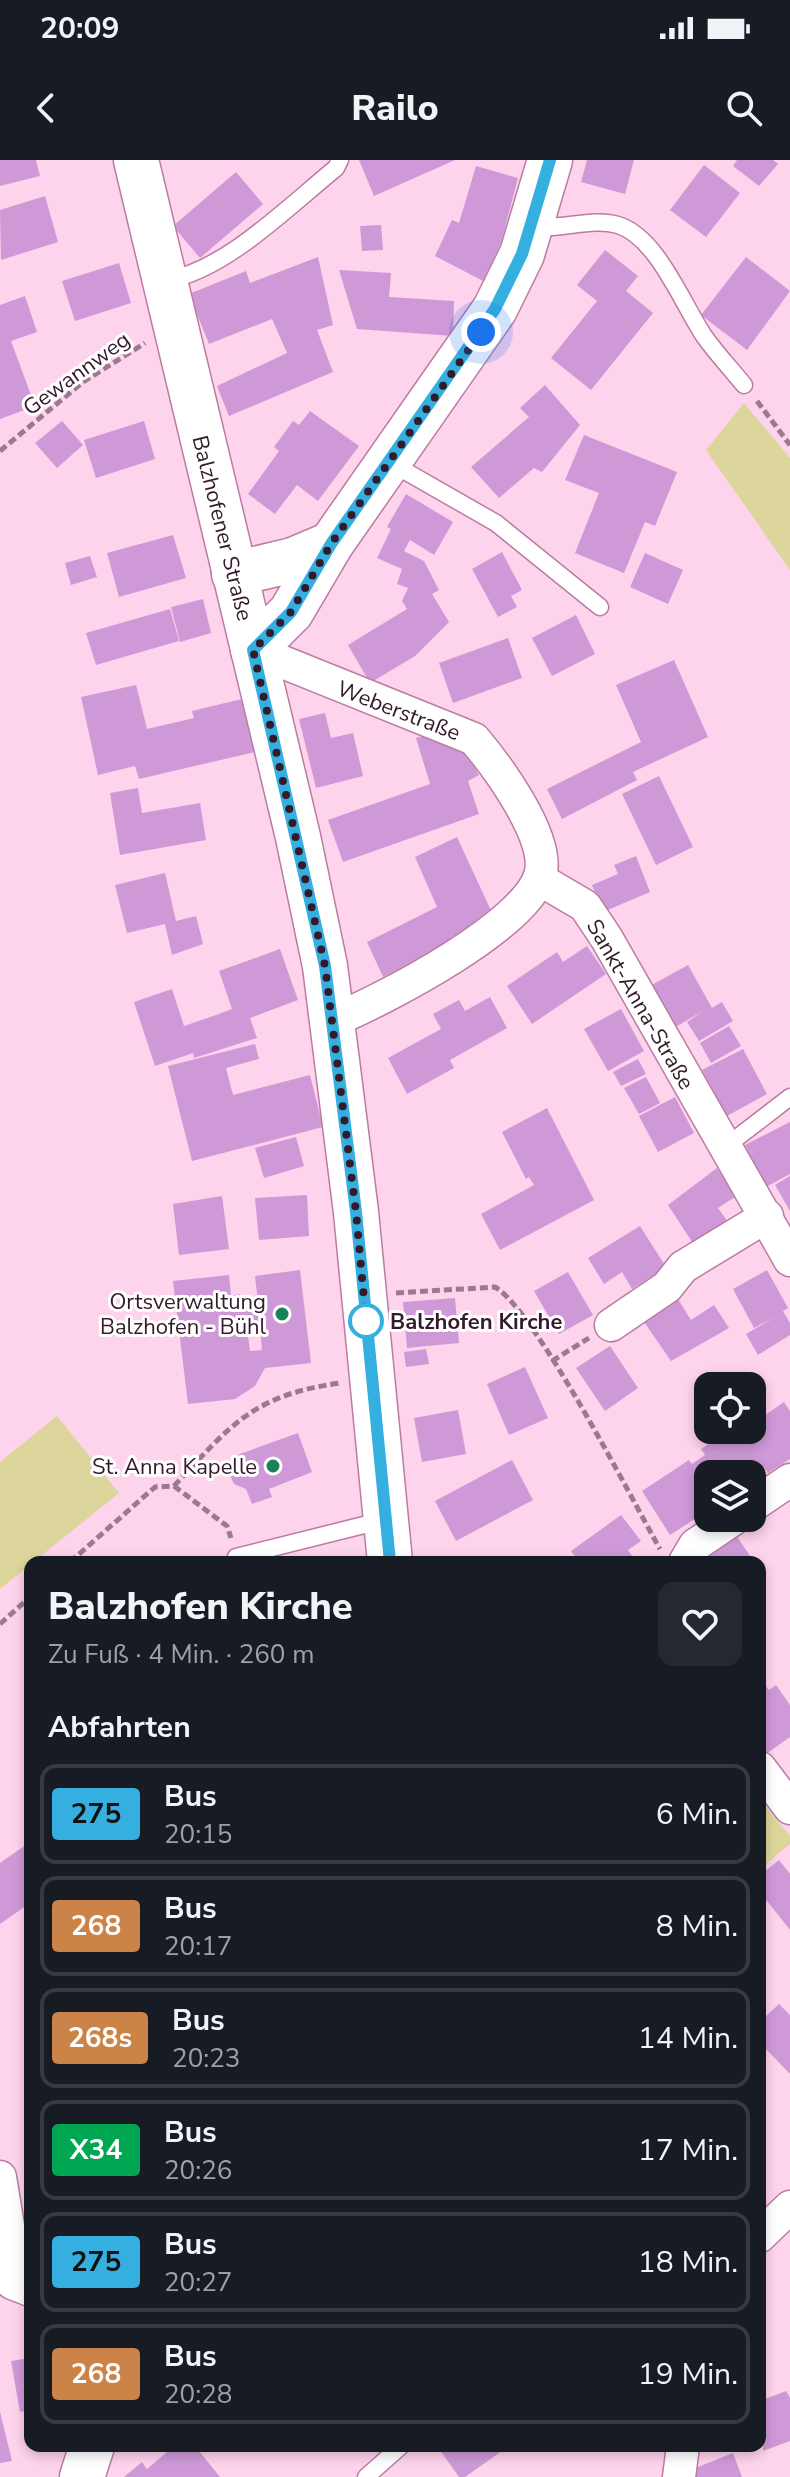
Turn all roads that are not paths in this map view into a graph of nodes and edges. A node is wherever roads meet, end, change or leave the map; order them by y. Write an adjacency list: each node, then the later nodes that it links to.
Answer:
1 (136, 160): 5 (street, Balzhofener Straße)
2 (340, 160): 5 (lane)
3 (550, 160): 4 (street)
4 (531, 226): 6 (lane); 7 (street)
5 (165, 280): 9 (street, Balzhofener Straße)
6 (744, 385)
7 (390, 462): 8 (street); 10 (lane)
8 (331, 544): 9 (street); 11 (street)
9 (234, 574): 11 (street, Balzhofener Straße)
10 (600, 607)
11 (253, 650): 12 (street, Weberstraße); 13 (street, Balzhofener Straße)
12 (539, 879): 13 (street); 15 (street, Sankt-Anna-Straße)
13 (332, 1021): 22 (street, Balzhofener Straße)
14 (790, 1097): 15 (lane)
15 (725, 1147): 16 (street, Sankt-Anna-Straße)
16 (767, 1216): 17 (street, Sankt-Anna-Straße); 18 (street)
17 (790, 1260)
18 (611, 1325)
19 (790, 1480): 20 (street)
20 (766, 1496)
21 (714, 1532): 24 (street)
22 (388, 1541): 23 (lane)
23 (246, 1556)
24 (689, 1556)
25 (766, 1776): 26 (street)
26 (790, 1808)
27 (0, 2177): 30 (street)
28 (790, 2207): 29 (street)
29 (766, 2230)
30 (14, 2286)
31 (90, 2452): 34 (street)
32 (394, 2452): 35 (lane)
33 (682, 2452): 36 (street)
34 (82, 2477)
35 (366, 2477)
36 (679, 2477)

